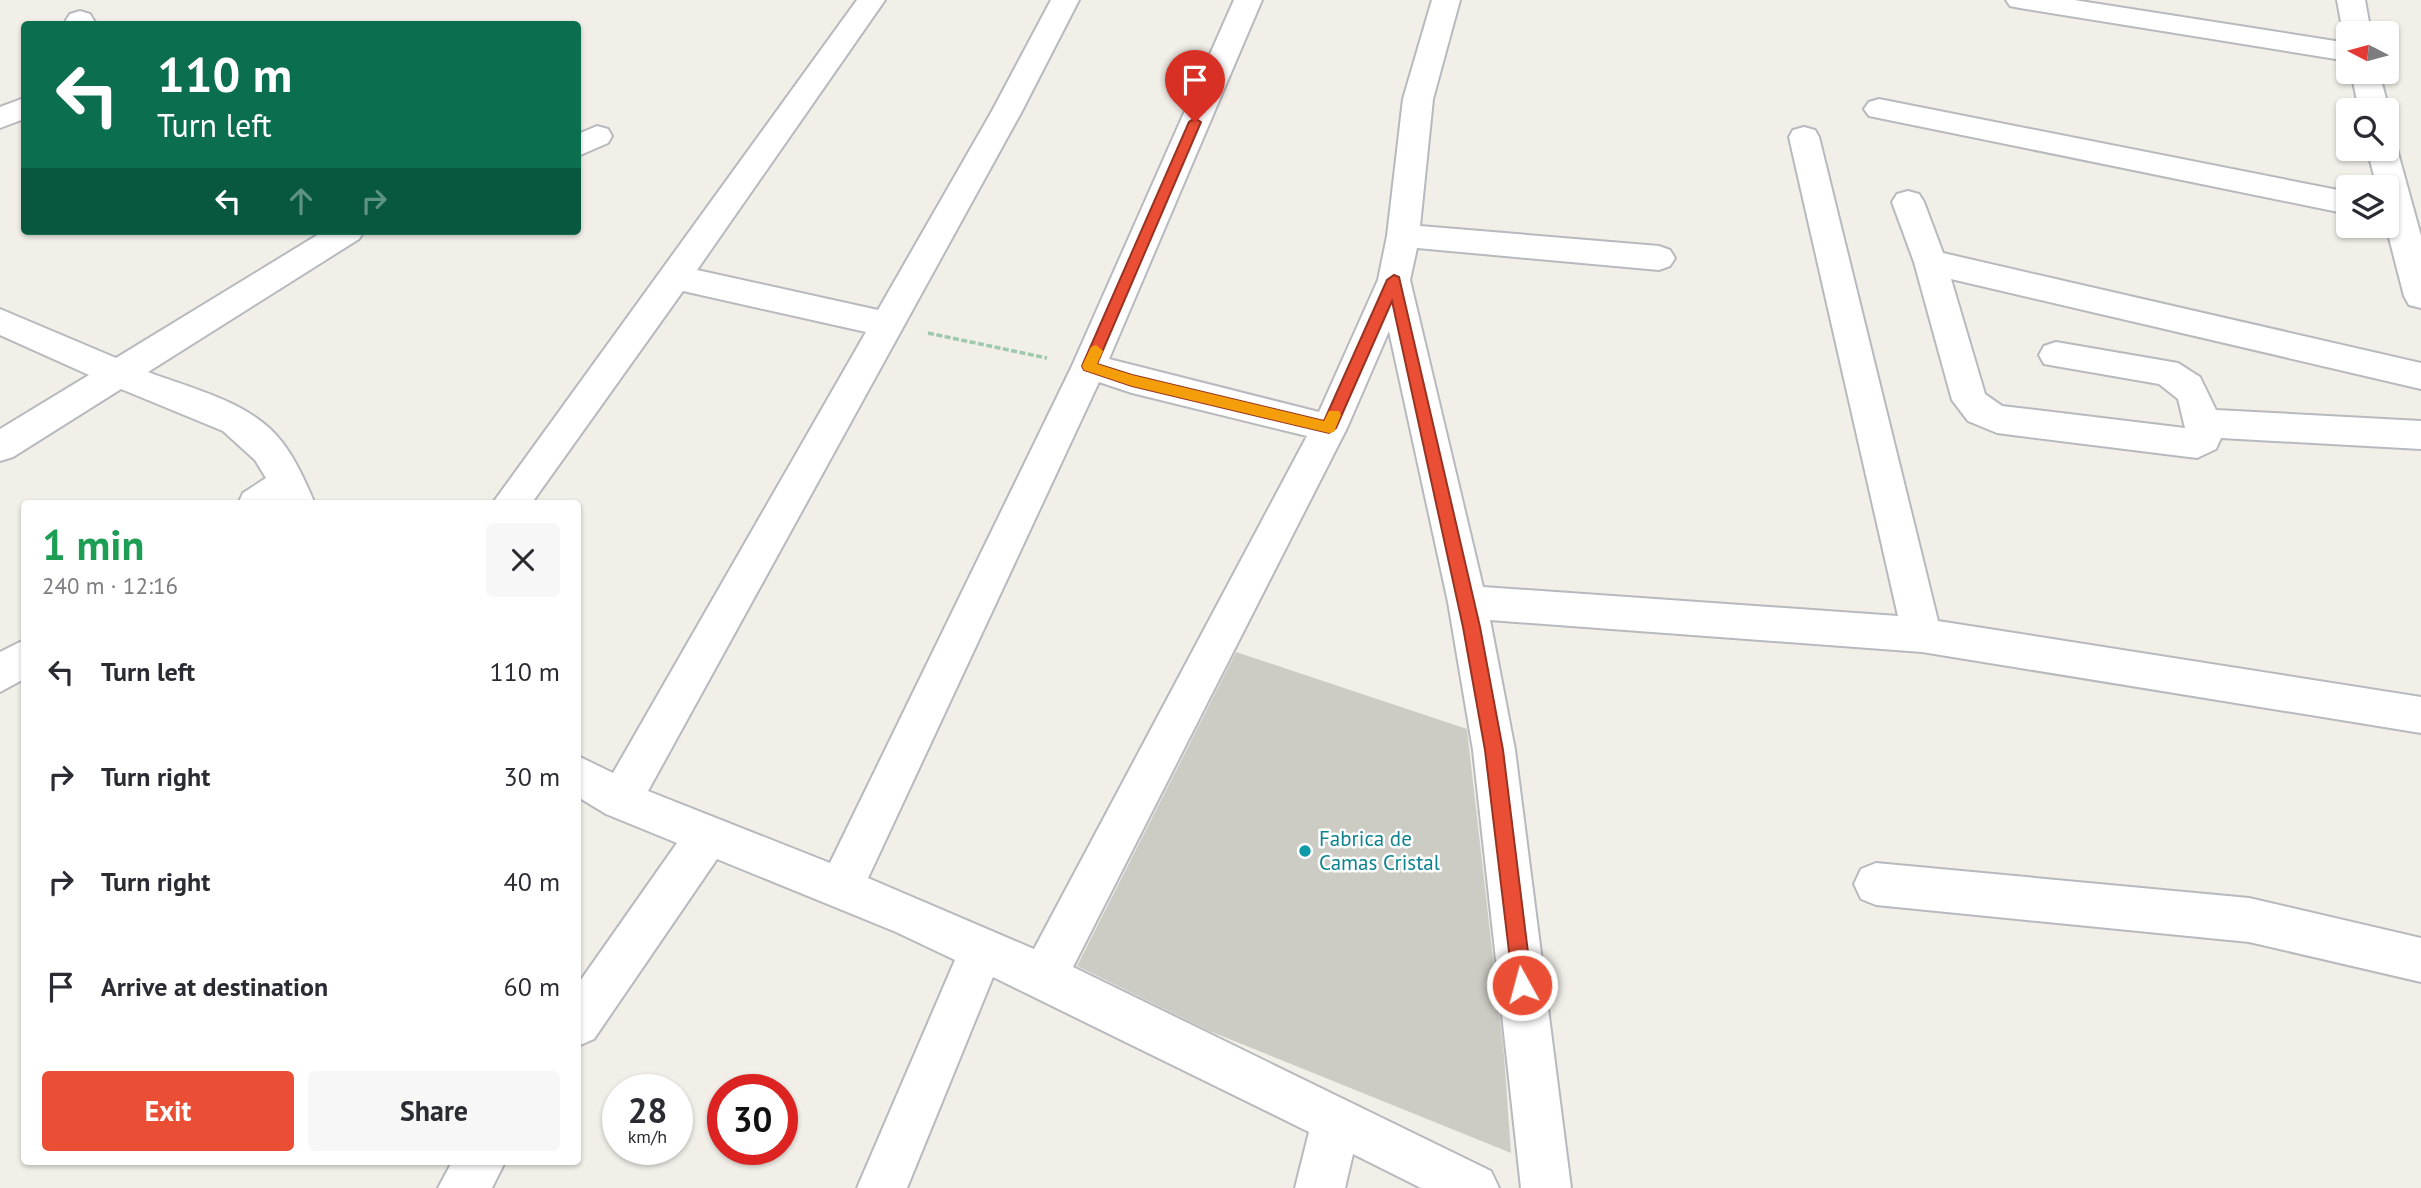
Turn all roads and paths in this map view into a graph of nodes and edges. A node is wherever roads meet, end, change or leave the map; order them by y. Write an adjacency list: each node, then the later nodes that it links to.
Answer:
1 (871, 0): 20 (street)
2 (1065, 0): 24 (street)
3 (1248, 0): 26 (street)
4 (1446, 0): 17 (street)
5 (2020, 0): 8 (street)
6 (2351, 0): 7 (street)
7 (2355, 21)
8 (2336, 50)
9 (21, 109): 11 (street)
10 (1879, 109): 13 (street)
11 (0, 118)
12 (1804, 137): 37 (street)
13 (2336, 201)
14 (1908, 202): 19 (street)
15 (2399, 232): 22 (street)
16 (342, 235): 27 (street)
17 (1403, 236): 18 (street); 21 (street)
18 (1659, 258)
19 (1930, 262): 28 (street); 29 (street)
20 (675, 277): 24 (street); 35 (street)
21 (1394, 280): 30 (street); 36 (street)
22 (2421, 296)
23 (0, 321): 27 (street)
24 (886, 324): 26 (path); 42 (street)
25 (2056, 355): 29 (street)
26 (1089, 366): 30 (street); 45 (street)
27 (119, 374): 32 (street); 33 (street)
28 (2421, 376)
29 (2203, 423): 31 (street)
30 (1329, 428): 48 (street)
31 (2421, 435)
32 (0, 447)
33 (293, 493): 34 (street)
34 (269, 500)
35 (513, 500)
36 (1467, 602): 37 (street); 56 (street)
37 (1922, 635): 40 (street)
38 (21, 659): 39 (street)
39 (0, 674)
40 (2421, 715)
41 (581, 777): 42 (street)
42 (621, 800): 43 (street)
43 (709, 834): 45 (street); 49 (street)
44 (1875, 884): 47 (street)
45 (841, 888): 46 (street)
46 (982, 950): 48 (street); 53 (street)
47 (2421, 960)
48 (1044, 977): 50 (street)
49 (581, 1019)
50 (1336, 1122): 54 (street); 55 (street)
51 (479, 1165): 52 (street)
52 (463, 1188)
53 (882, 1188)
54 (1320, 1188)
55 (1474, 1188)
56 (1546, 1188)

